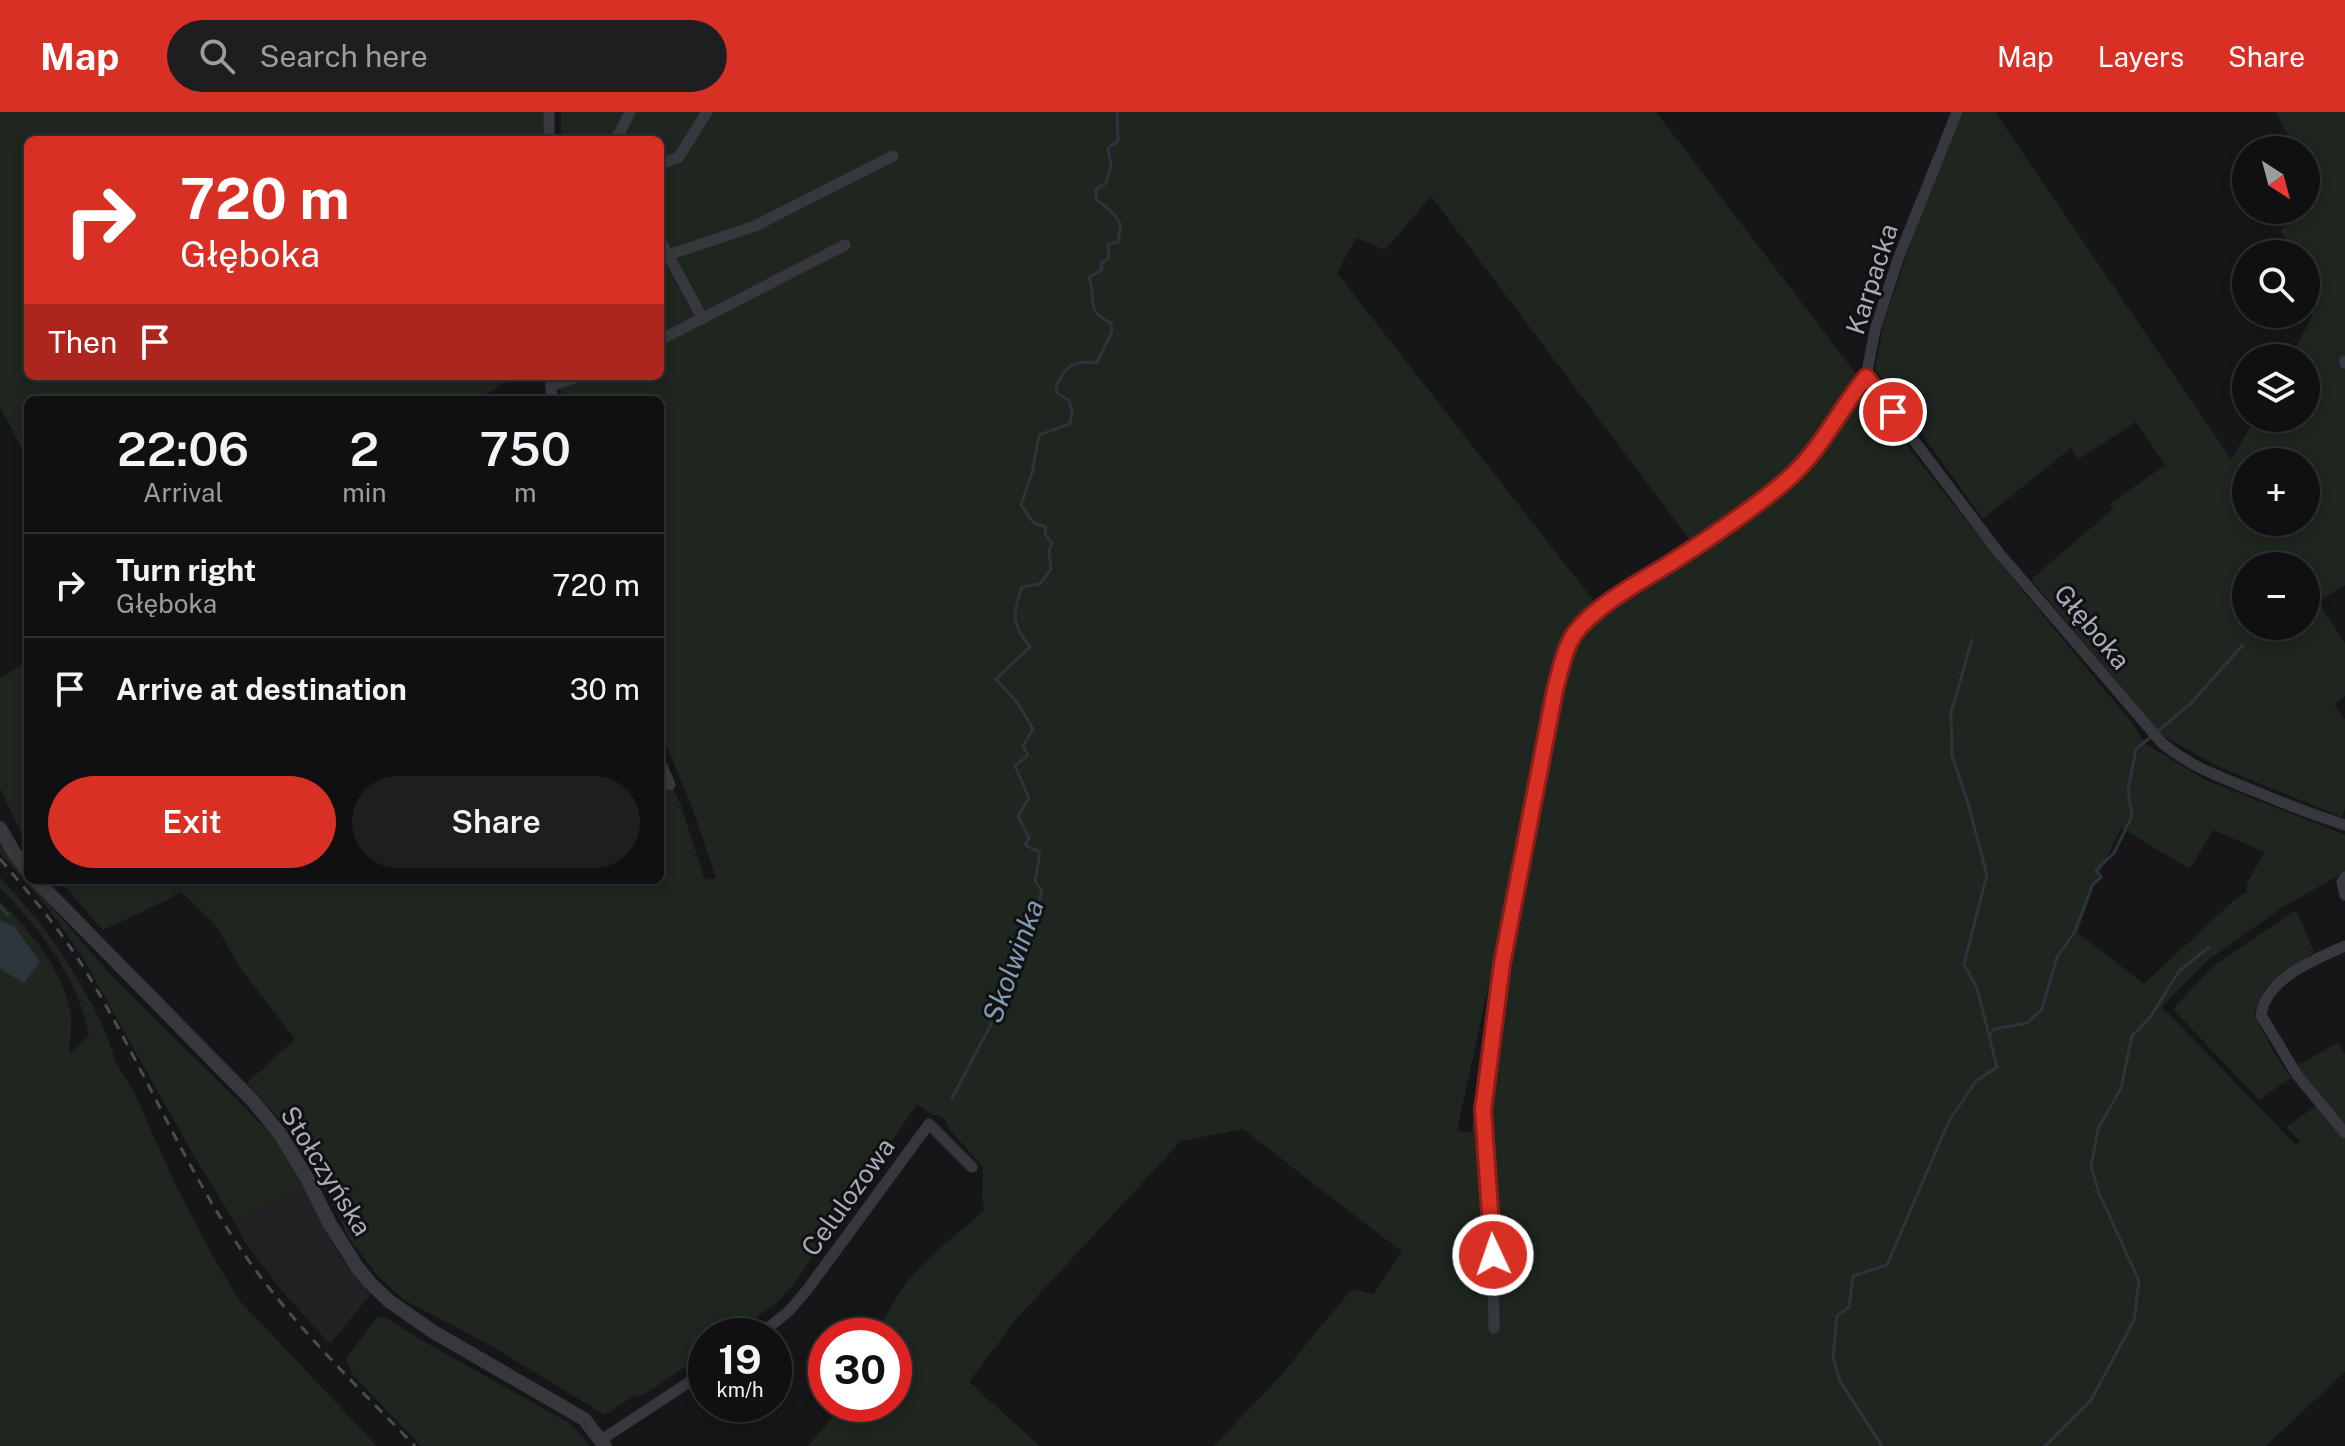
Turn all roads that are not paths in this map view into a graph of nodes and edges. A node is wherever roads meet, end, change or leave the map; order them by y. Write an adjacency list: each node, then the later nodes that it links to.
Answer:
1 (549, 112): 5 (street)
2 (630, 112): 6 (street)
3 (707, 112): 8 (street)
4 (1957, 112): 14 (street, Karpacka)
5 (549, 136)
6 (617, 136)
7 (893, 156): 11 (street)
8 (664, 163)
9 (845, 245): 12 (street)
10 (664, 248): 11 (street)
11 (668, 255): 12 (street)
12 (703, 319): 13 (street)
13 (664, 338)
14 (1866, 377): 17 (street, Głęboka); 25 (street, Karpacka)
15 (664, 771): 16 (street)
16 (670, 785)
17 (2345, 825)
18 (0, 828): 19 (street)
19 (24, 866)
20 (40, 884): 27 (street, Stołczyńska)
21 (2345, 946): 22 (street)
22 (2345, 1133)
23 (972, 1167): 24 (street, Celulozowa)
24 (780, 1318)
25 (1494, 1328)
26 (688, 1384): 27 (street)
27 (603, 1443)

